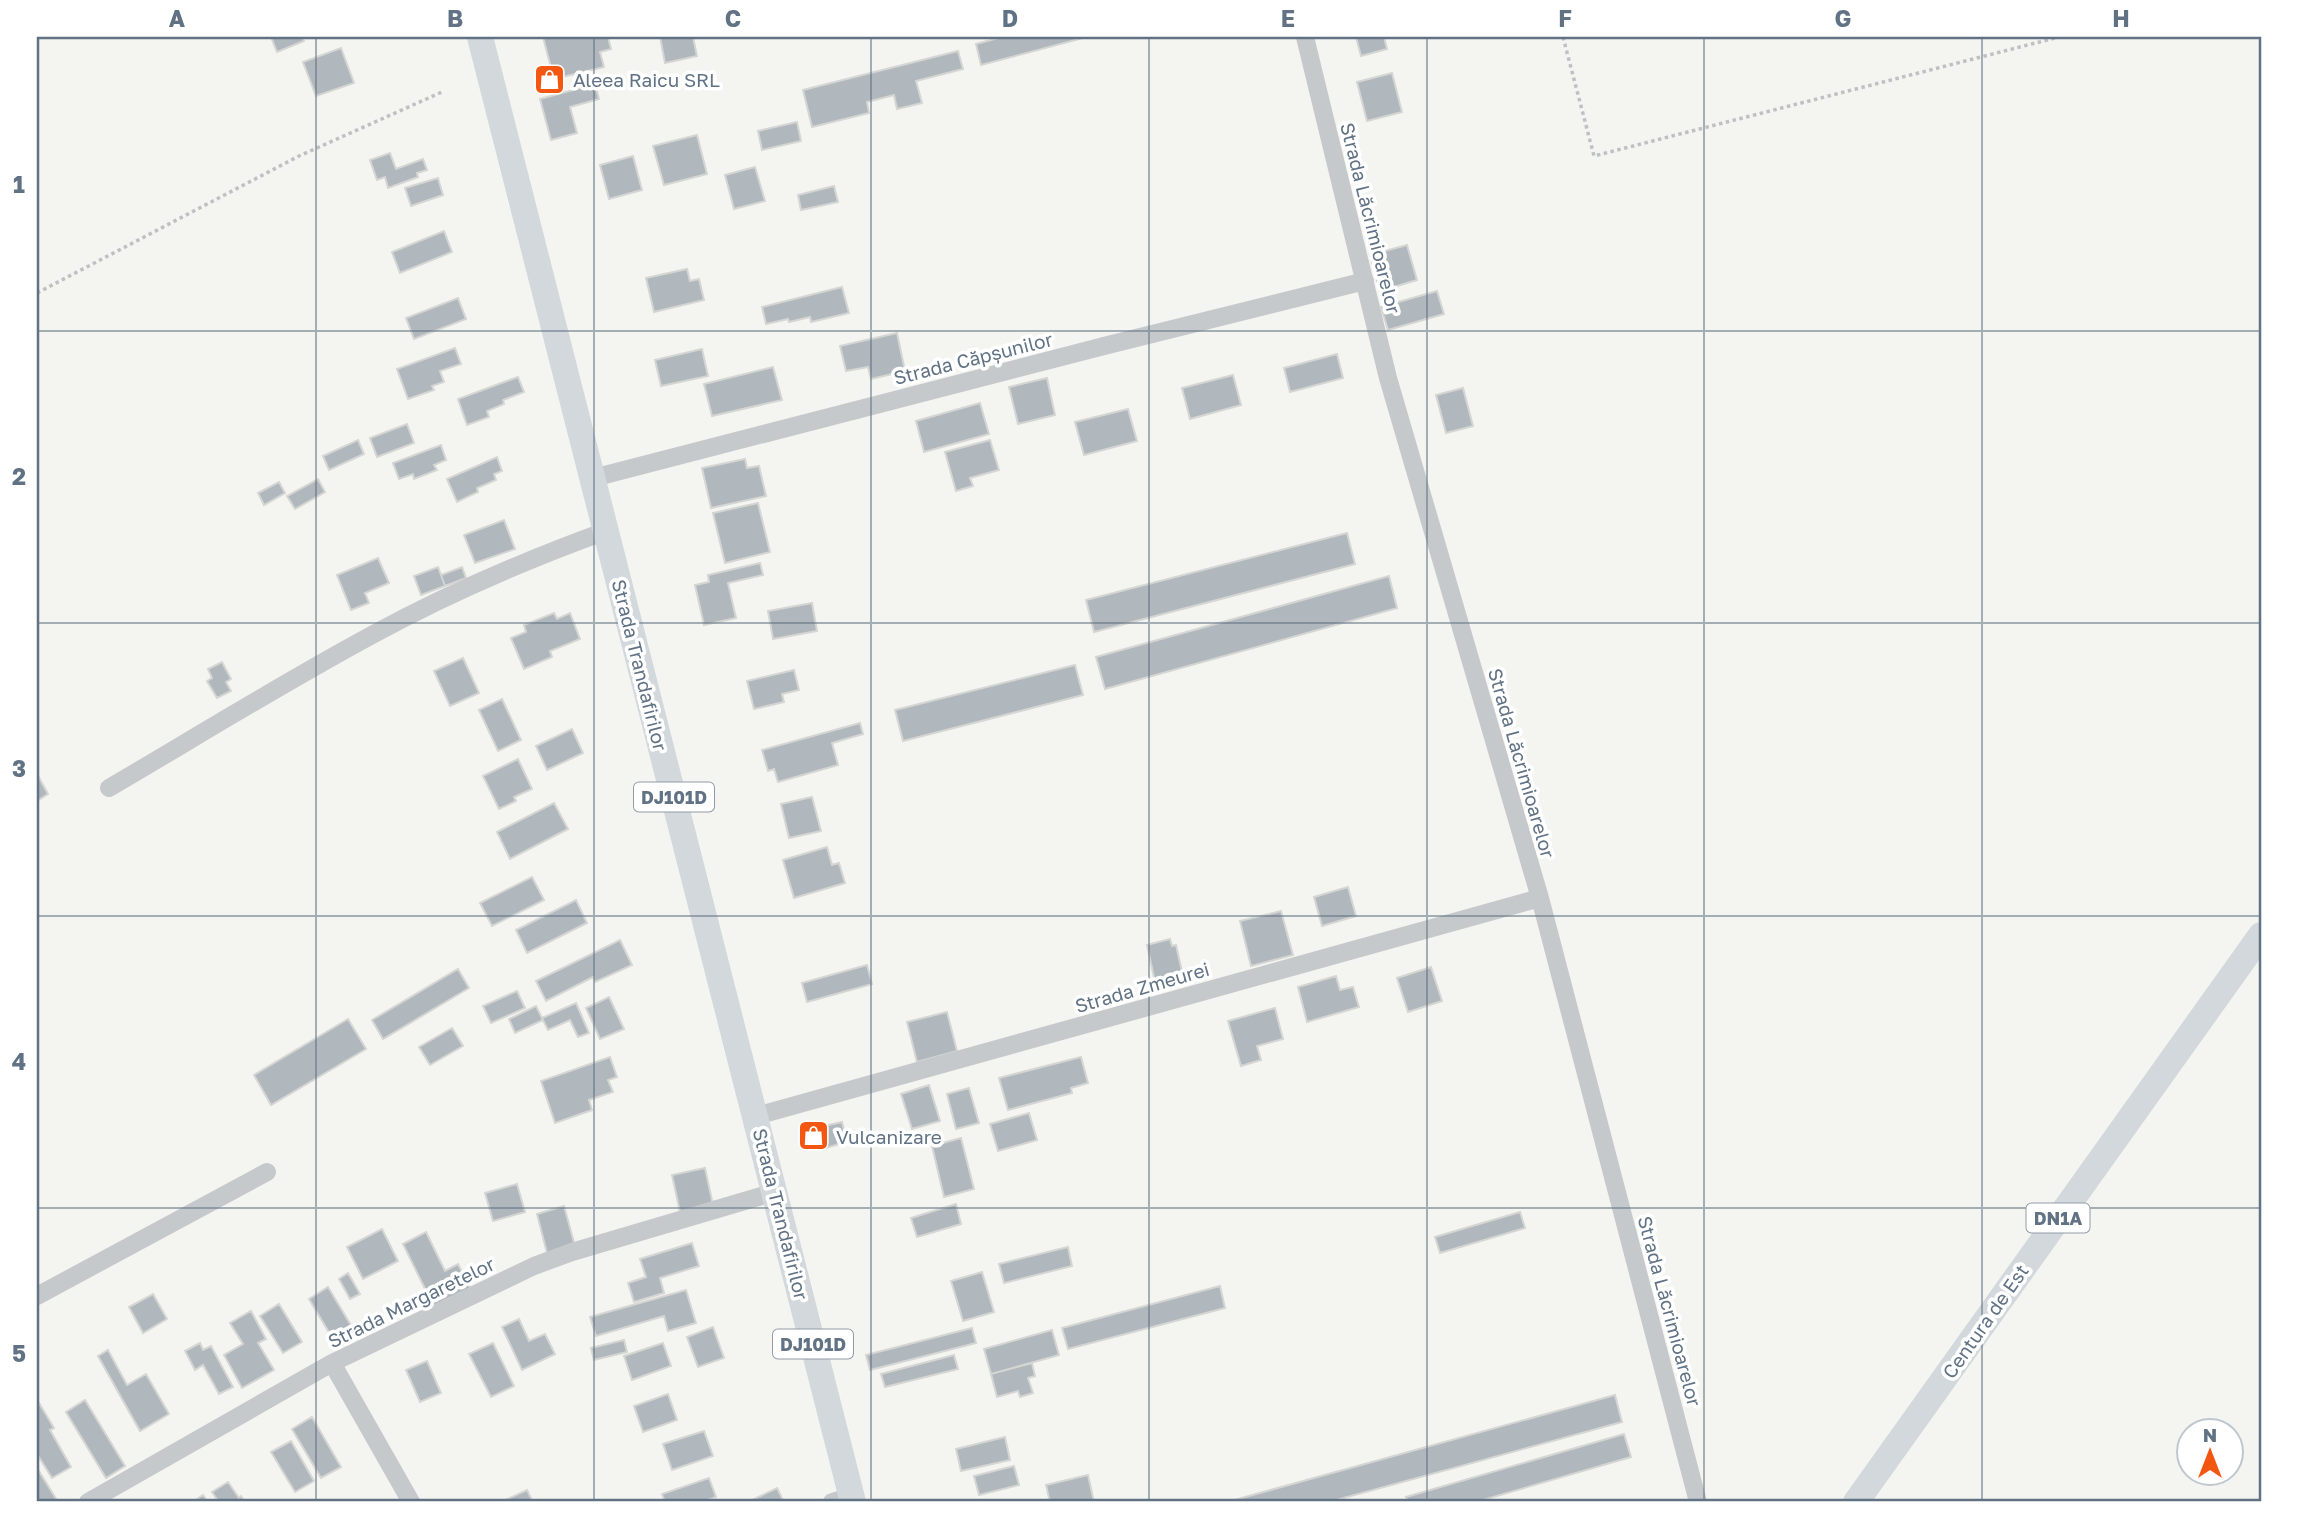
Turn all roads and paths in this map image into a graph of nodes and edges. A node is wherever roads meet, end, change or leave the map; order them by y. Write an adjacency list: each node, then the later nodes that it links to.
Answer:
1 (480, 37): 8 (main road, Strada Trandafirilor / DJ101D)
2 (1305, 37): 6 (street, Strada Lăcrimioarelor)
3 (1563, 37): 4 (path)
4 (2059, 37)
5 (442, 92): 7 (path)
6 (1365, 281): 8 (street, Strada Căpșunilor); 11 (street, Strada Lăcrimioarelor)
7 (37, 293)
8 (593, 478): 9 (main road, Strada Trandafirilor / DJ101D)
9 (606, 531): 10 (street); 13 (main road, Strada Trandafirilor / DJ101D)
10 (109, 788)
11 (1540, 898): 13 (street, Strada Zmeurei); 21 (street, Strada Lăcrimioarelor)
12 (2261, 935): 22 (main road, Centura de Est / DN1A)
13 (756, 1116): 15 (main road, Strada Trandafirilor / DJ101D)
14 (267, 1172): 16 (street)
15 (775, 1192): 17 (street, Strada Margaretelor); 18 (main road, Strada Trandafirilor / DJ101D)
16 (37, 1296)
17 (332, 1363): 19 (street, Strada Margaretelor); 20 (street)
18 (846, 1500)
19 (88, 1502)
20 (411, 1502)
21 (1698, 1502)
22 (1856, 1502)

